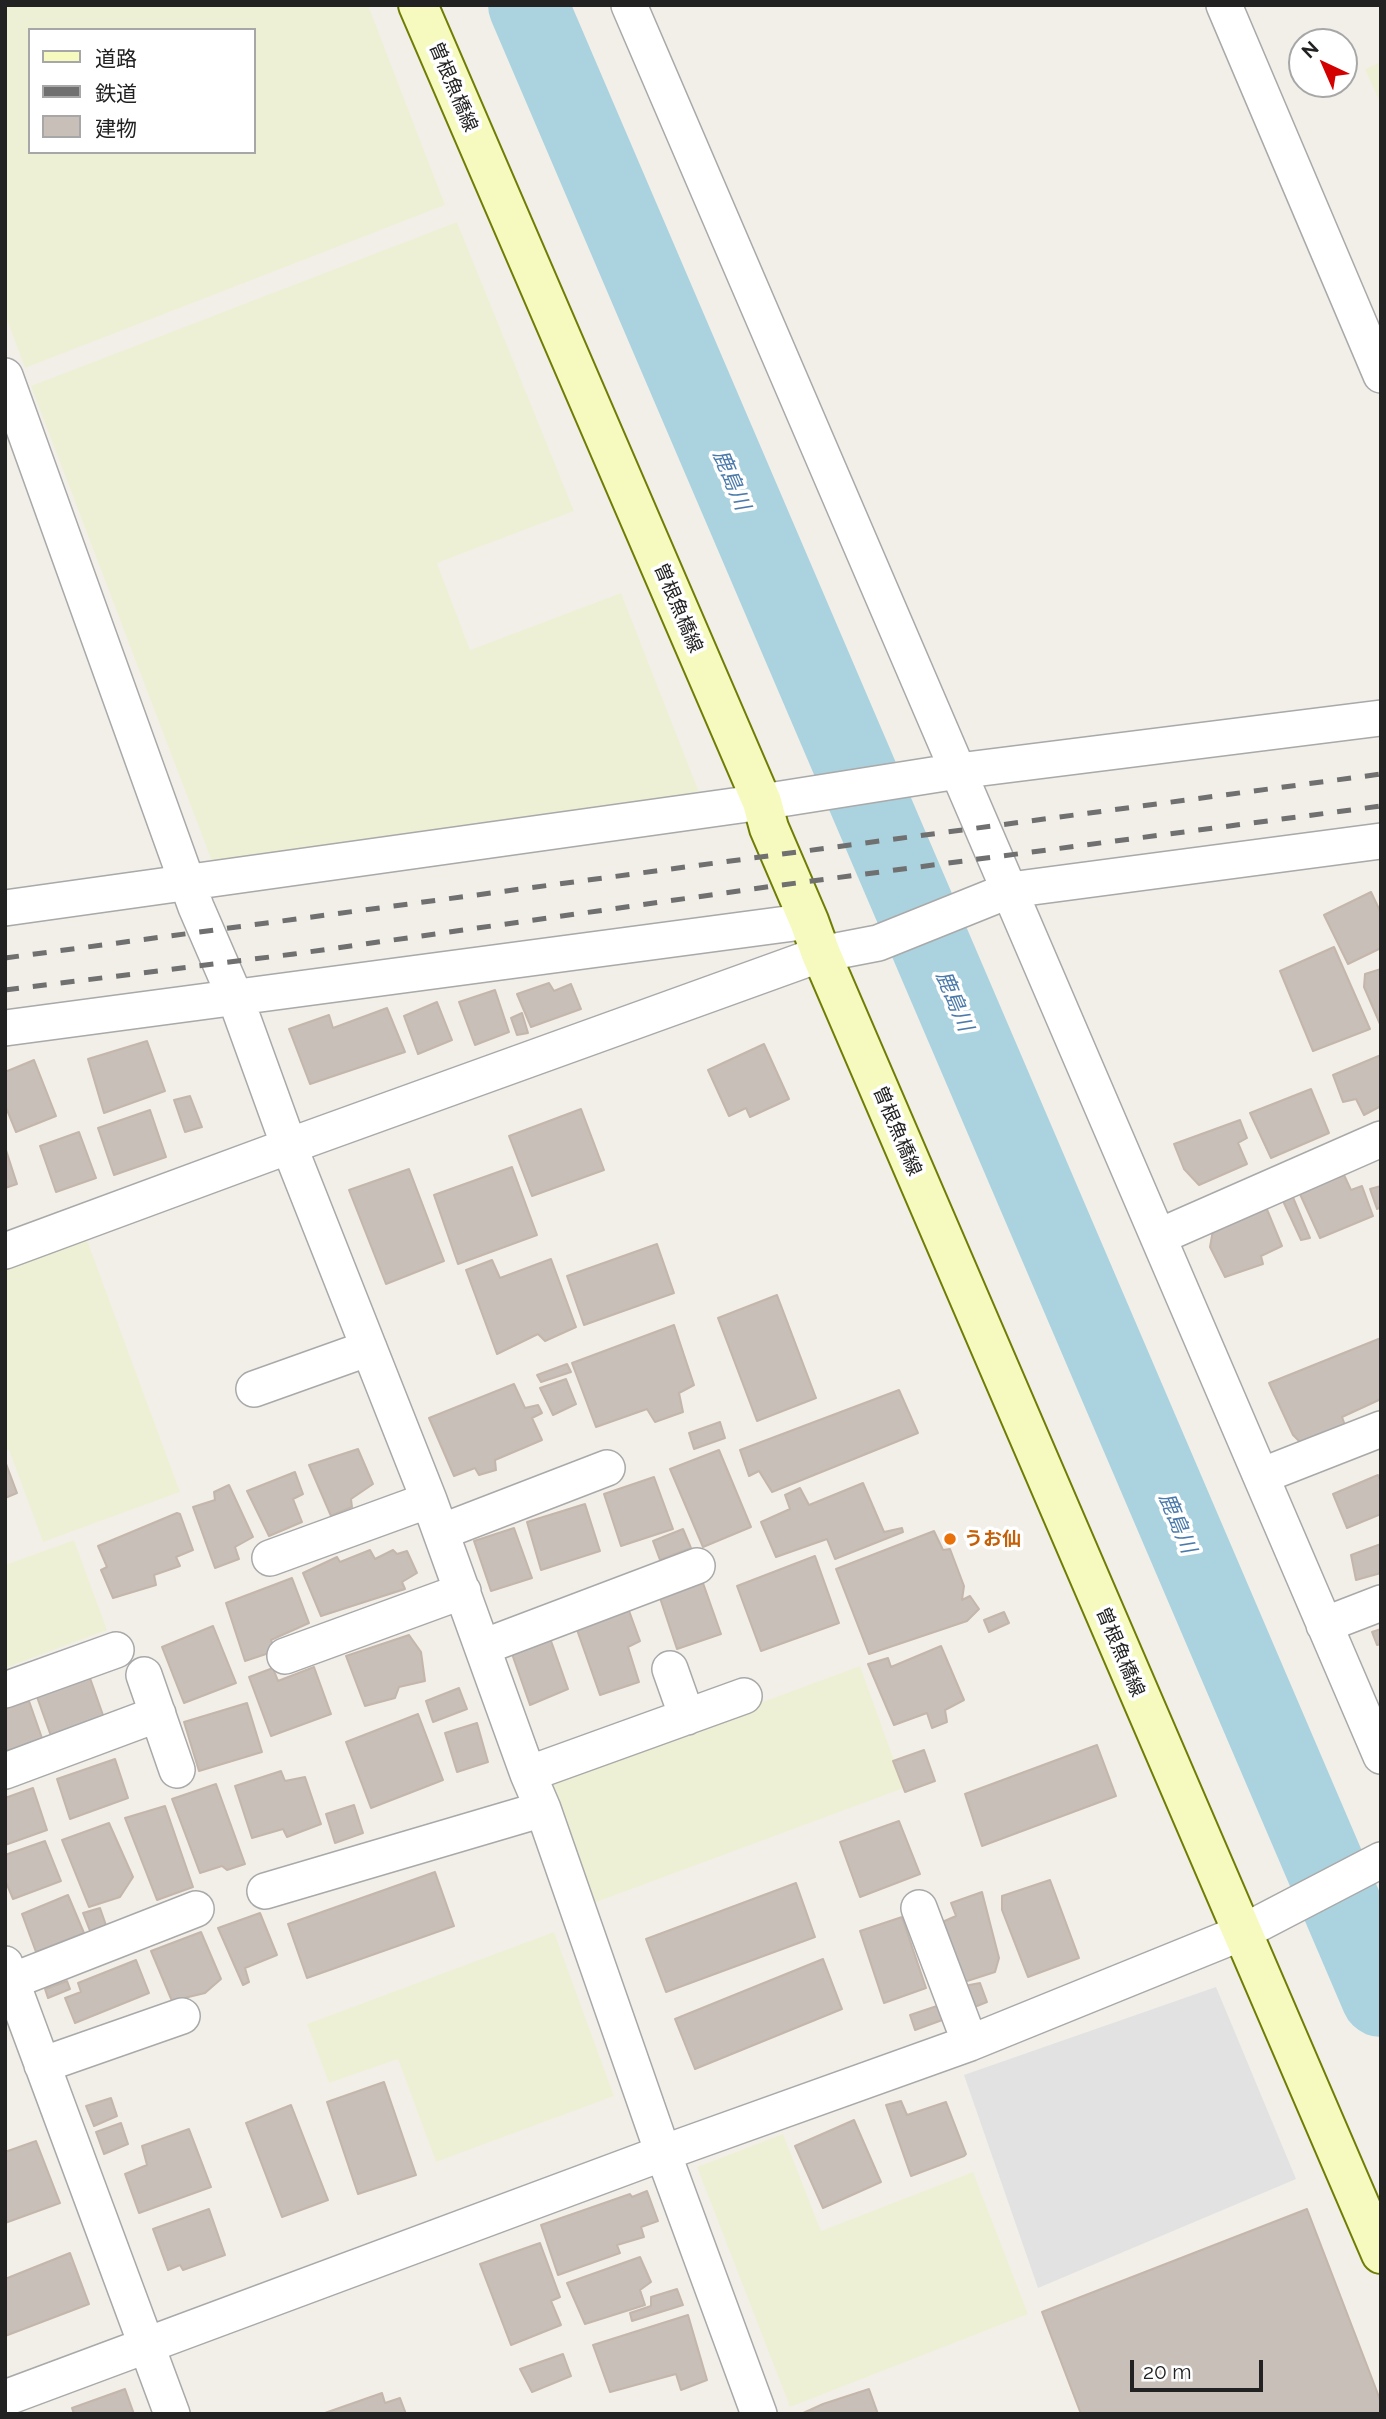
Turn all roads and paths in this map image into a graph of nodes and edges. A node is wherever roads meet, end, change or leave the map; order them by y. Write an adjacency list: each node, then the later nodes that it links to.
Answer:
1 (418, 5): 8 (main road, 曽根魚橋線)
2 (629, 5): 7 (street)
3 (1224, 5): 4 (street)
4 (1381, 375)
5 (5, 376): 10 (street)
6 (1381, 718): 7 (street)
7 (964, 785): 8 (street); 11 (street)
8 (762, 802): 10 (street); 13 (main road, 曽根魚橋線)
9 (1381, 841): 11 (street)
10 (188, 884): 12 (street); 14 (street)
11 (1010, 890): 13 (street); 18 (street)
12 (5, 908)
13 (815, 938): 14 (street); 17 (street); 50 (main road, 曽根魚橋線)
14 (235, 998): 15 (street); 17 (street)
15 (5, 1028)
16 (1381, 1139): 18 (street)
17 (289, 1146): 19 (street); 20 (street)
18 (1158, 1237): 24 (street)
19 (5, 1251)
20 (369, 1348): 21 (street); 25 (street)
21 (254, 1388)
22 (1381, 1429): 24 (street)
23 (607, 1468): 26 (street)
24 (1261, 1476): 31 (street)
25 (429, 1500): 26 (street); 27 (street)
26 (441, 1532): 29 (street)
27 (270, 1558)
28 (697, 1566): 32 (street)
29 (463, 1591): 32 (street); 34 (street)
30 (1381, 1603): 31 (street)
31 (1324, 1625): 41 (street)
32 (483, 1647): 44 (street)
33 (116, 1650): 37 (street)
34 (285, 1656)
35 (670, 1669): 40 (street)
36 (144, 1675): 39 (street)
37 (5, 1690)
38 (744, 1696): 40 (street)
39 (158, 1714): 42 (street); 43 (street)
40 (687, 1717): 44 (street)
41 (1381, 1756)
42 (177, 1770)
43 (5, 1771)
44 (528, 1774): 45 (street)
45 (543, 1809): 47 (street); 55 (street)
46 (1381, 1860): 50 (street)
47 (265, 1891)
48 (919, 1908): 53 (street)
49 (196, 1909): 51 (street)
50 (1241, 1933): 53 (street); 56 (main road, 曽根魚橋線)
51 (8, 1972): 54 (street)
52 (182, 2015): 54 (street)
53 (970, 2043): 55 (street)
54 (42, 2065): 57 (street)
55 (663, 2152): 57 (street); 60 (street)
56 (1381, 2254)
57 (146, 2345): 58 (street); 59 (street)
58 (5, 2398)
59 (172, 2414)
60 (759, 2414)

